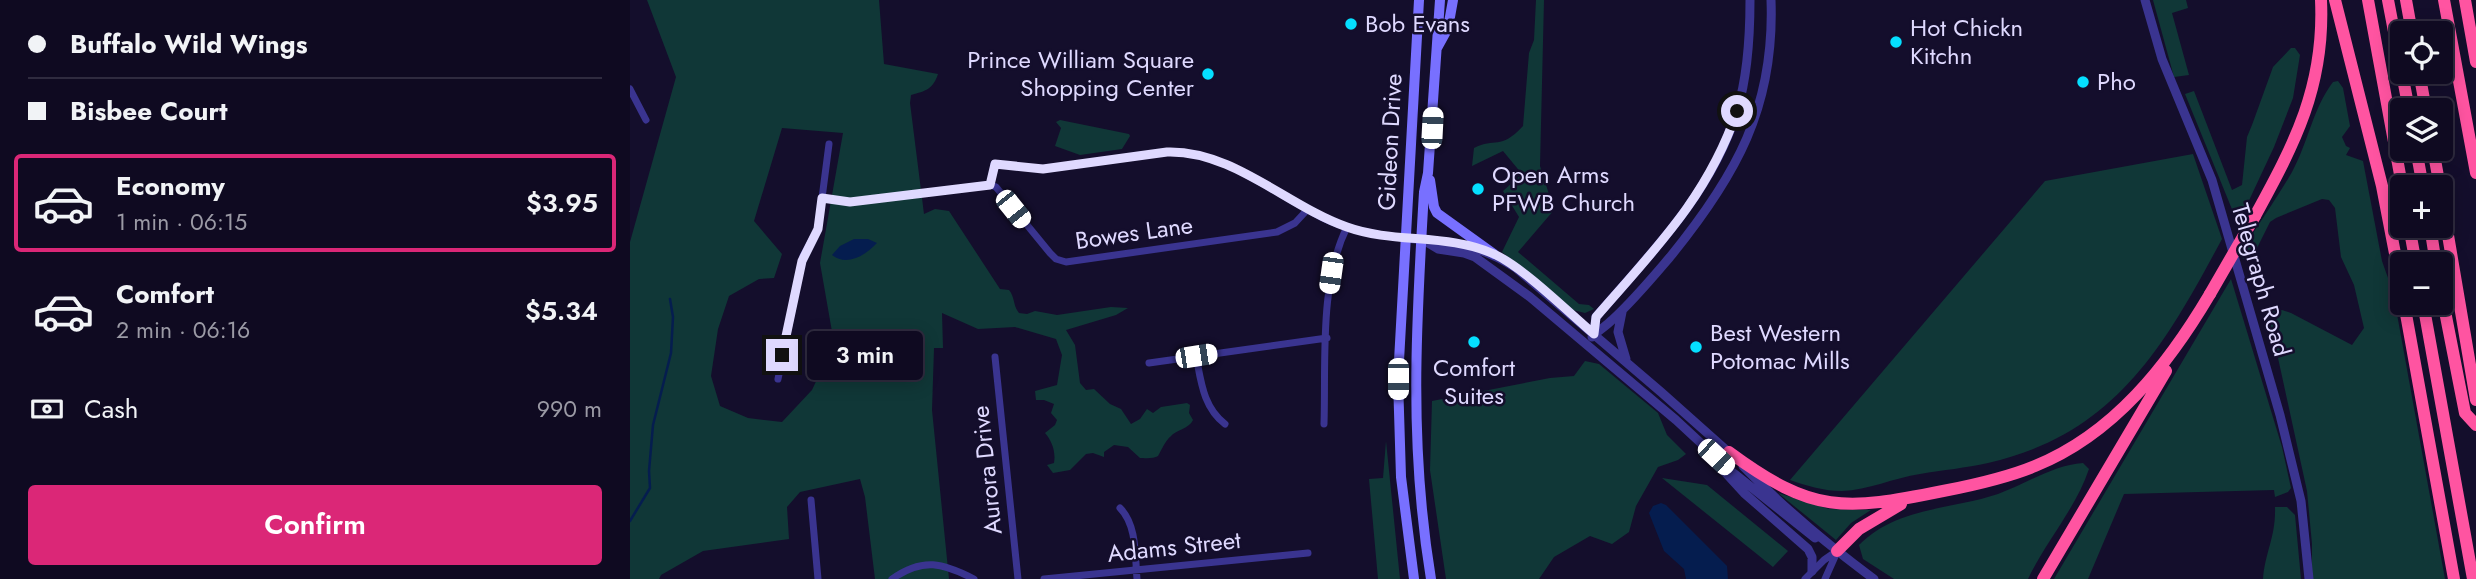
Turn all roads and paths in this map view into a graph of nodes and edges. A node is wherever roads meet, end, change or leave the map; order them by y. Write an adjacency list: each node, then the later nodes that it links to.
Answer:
1 (1411, 0): 16 (main road)
2 (1419, 0): 16 (main road, Gideon Drive)
3 (1440, 0): 17 (main road, Gideon Drive)
4 (1453, 0): 17 (main road)
5 (1750, 0): 39 (street)
6 (1771, 0): 35 (street)
7 (2144, 0): 73 (street, Telegraph Road)
8 (2321, 0): 41 (highway, bridge)
9 (2336, 0): 33 (highway)
10 (2368, 0): 25 (highway)
11 (2388, 0): 20 (highway)
12 (2406, 0): 15 (highway)
13 (2444, 0): 24 (highway)
14 (2465, 0): 18 (highway)
15 (2410, 21)
16 (1417, 27): 30 (main road, Gideon Drive)
17 (1437, 48): 23 (main road, Gideon Drive)
18 (2476, 62)
19 (630, 89): 21 (street)
20 (2407, 98)
21 (646, 120)
22 (829, 144): 27 (street)
23 (1428, 173): 32 (main road, Gideon Drive); 34 (main road)
24 (2476, 173)
25 (2400, 175)
26 (990, 185): 27 (street); 28 (street); 28 (street, Bowes Lane)
27 (822, 198): 47 (street)
28 (1307, 210): 29 (street)
29 (1347, 227): 30 (street); 40 (street)
30 (1405, 238): 32 (street); 67 (main road, Gideon Drive)
31 (2448, 238): 48 (highway)
32 (1422, 240): 34 (street); 42 (street); 68 (main road, Gideon Drive)
33 (2395, 252)
34 (1494, 254): 39 (street)
35 (1623, 310): 39 (street); 46 (street)
36 (2406, 315): 74 (highway)
37 (2425, 315): 75 (highway)
38 (2446, 315): 51 (highway)
39 (1594, 334): 42 (street); 46 (street)
40 (1327, 338): 43 (street); 50 (street)
41 (2182, 339): 54 (highway); 72 (highway)
42 (1586, 344): 52 (street)
43 (1196, 356): 45 (street); 49 (street)
44 (995, 357): 64 (street, Aurora Drive)
45 (1149, 363)
46 (1628, 364): 53 (street)
47 (778, 379)
48 (2476, 400)
49 (1225, 424)
50 (1324, 424)
51 (2476, 425)
52 (1701, 443): 57 (street); 60 (street)
53 (1728, 452): 54 (highway); 57 (street)
54 (1914, 497): 57 (highway)
55 (811, 500): 61 (street)
56 (1120, 508): 59 (street)
57 (1837, 551): 60 (street); 70 (street); 71 (street)
58 (1308, 553): 59 (street, Adams Street)
59 (1136, 570): 65 (street, Adams Street); 66 (street)
60 (1812, 571): 69 (street)
61 (818, 579)
62 (892, 579): 63 (street)
63 (974, 579)
64 (1018, 579)
65 (1045, 579)
66 (1137, 579)
67 (1414, 579)
68 (1431, 579)
69 (1805, 579)
70 (1825, 579)
71 (1874, 579)
72 (2043, 579)
73 (2309, 579)
74 (2454, 579)
75 (2473, 579)

